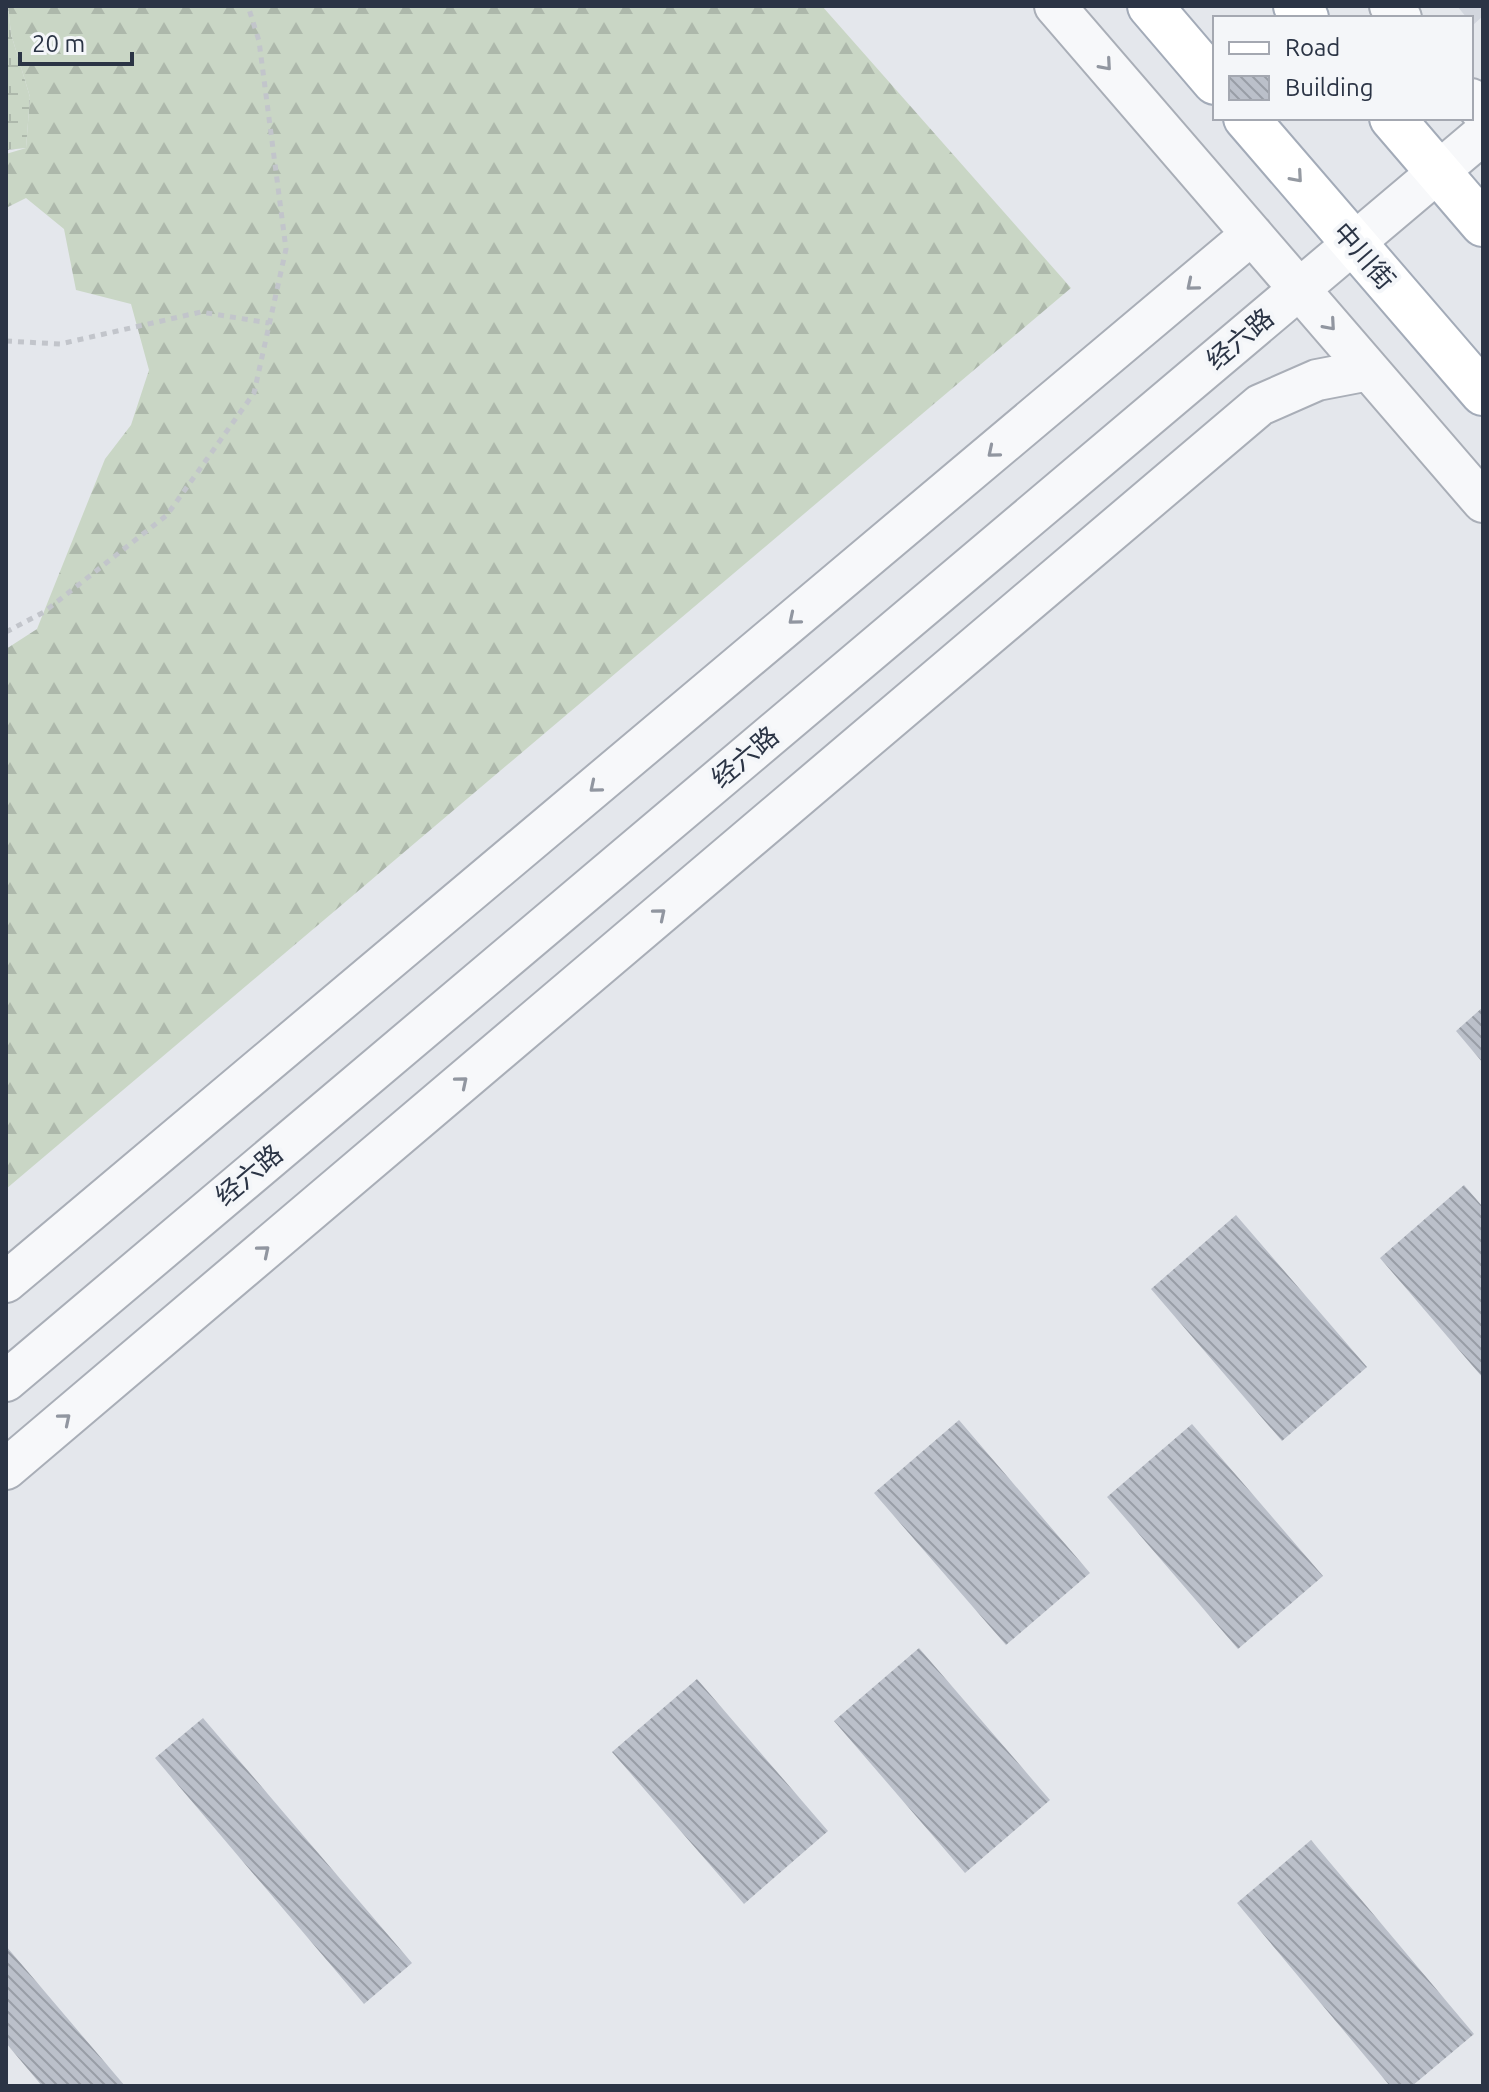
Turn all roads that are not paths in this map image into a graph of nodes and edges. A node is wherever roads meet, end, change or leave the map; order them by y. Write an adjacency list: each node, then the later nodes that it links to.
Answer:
1 (1055, 6): 9 (street, one-way to 9)
2 (1150, 6): 3 (main road)
3 (1213, 80)
4 (1248, 120): 10 (main road, 中川街, one-way to 10)
5 (1394, 120): 7 (main road)
6 (1483, 134): 7 (street, 经六路)
7 (1439, 172): 8 (main road); 10 (street, 经六路)
8 (1483, 224)
9 (1252, 234): 11 (street); 15 (street, one-way to 15)
10 (1354, 243): 11 (street, 经六路); 13 (main road, 中川街)
11 (1299, 289): 12 (street, one-way to 12); 16 (street, 经六路)
12 (1369, 370): 14 (street); 17 (street, one-way to 12)
13 (1483, 393)
14 (1483, 502)
15 (6, 1282)
16 (6, 1381)
17 (6, 1469)

